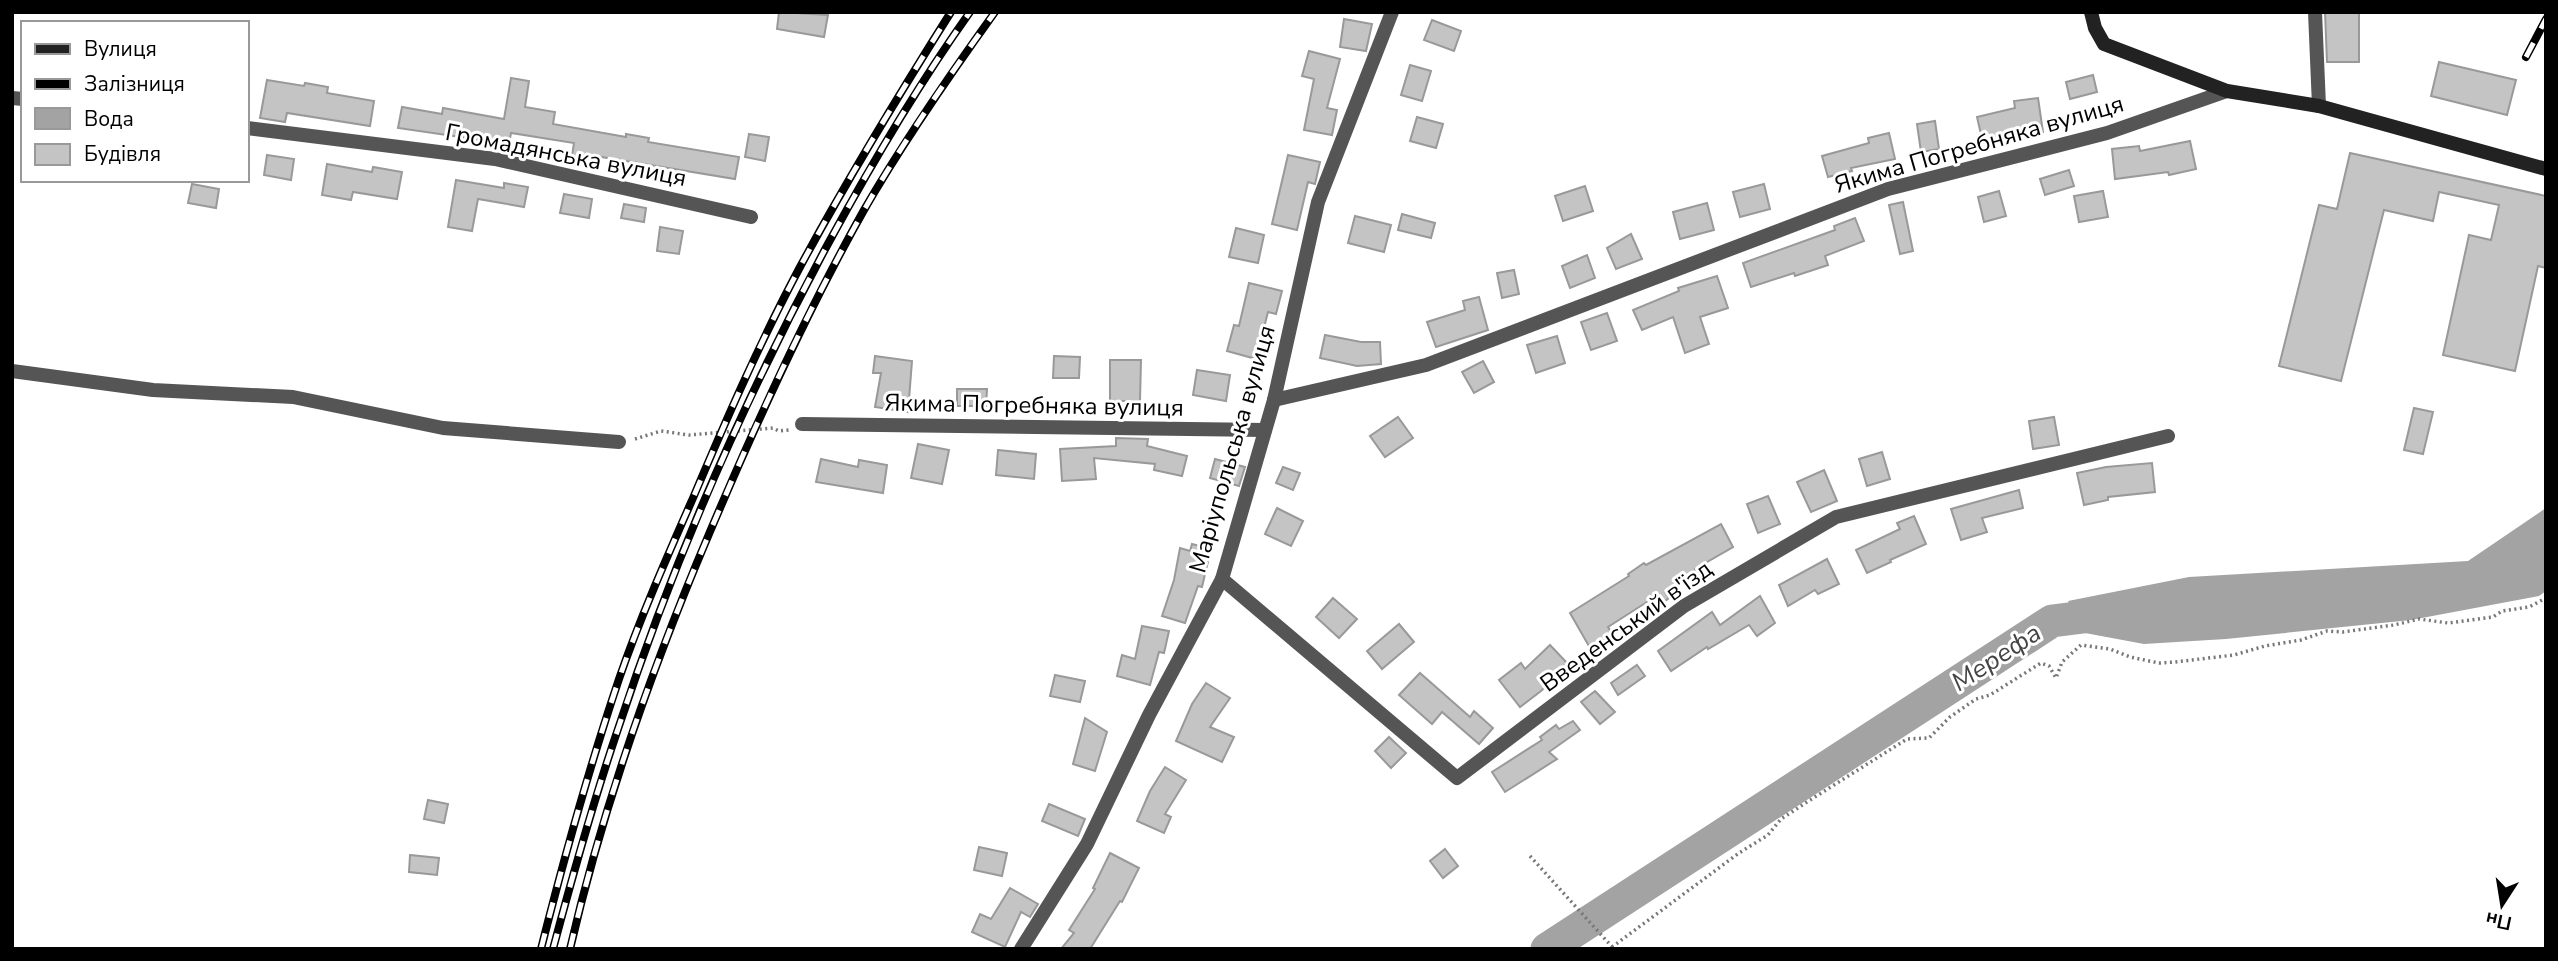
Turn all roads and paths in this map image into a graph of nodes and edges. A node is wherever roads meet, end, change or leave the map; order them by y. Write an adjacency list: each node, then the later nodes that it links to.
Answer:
1 (1392, 12): 10 (street, Маріупольська вулиця)
2 (2091, 12): 4 (street)
3 (2315, 12): 5 (street)
4 (2227, 91): 5 (street, Якима Погребняка вулиця); 10 (street, Якима Погребняка вулиця)
5 (2319, 106): 7 (street, Якима Погребняка вулиця)
6 (248, 128): 8 (street, Громадянська вулиця)
7 (2546, 169)
8 (751, 217)
9 (12, 372): 14 (street)
10 (1274, 400): 12 (street, Маріупольська вулиця)
11 (802, 424): 12 (street, Якима Погребняка вулиця); 14 (path)
12 (1265, 430): 15 (street, Маріупольська вулиця)
13 (2168, 436): 15 (street, Введенський в'їзд)
14 (619, 442)
15 (1222, 579): 19 (street, Маріупольська вулиця)
16 (2546, 598): 18 (path)
17 (1530, 856): 18 (path)
18 (1613, 948)
19 (1021, 949)

